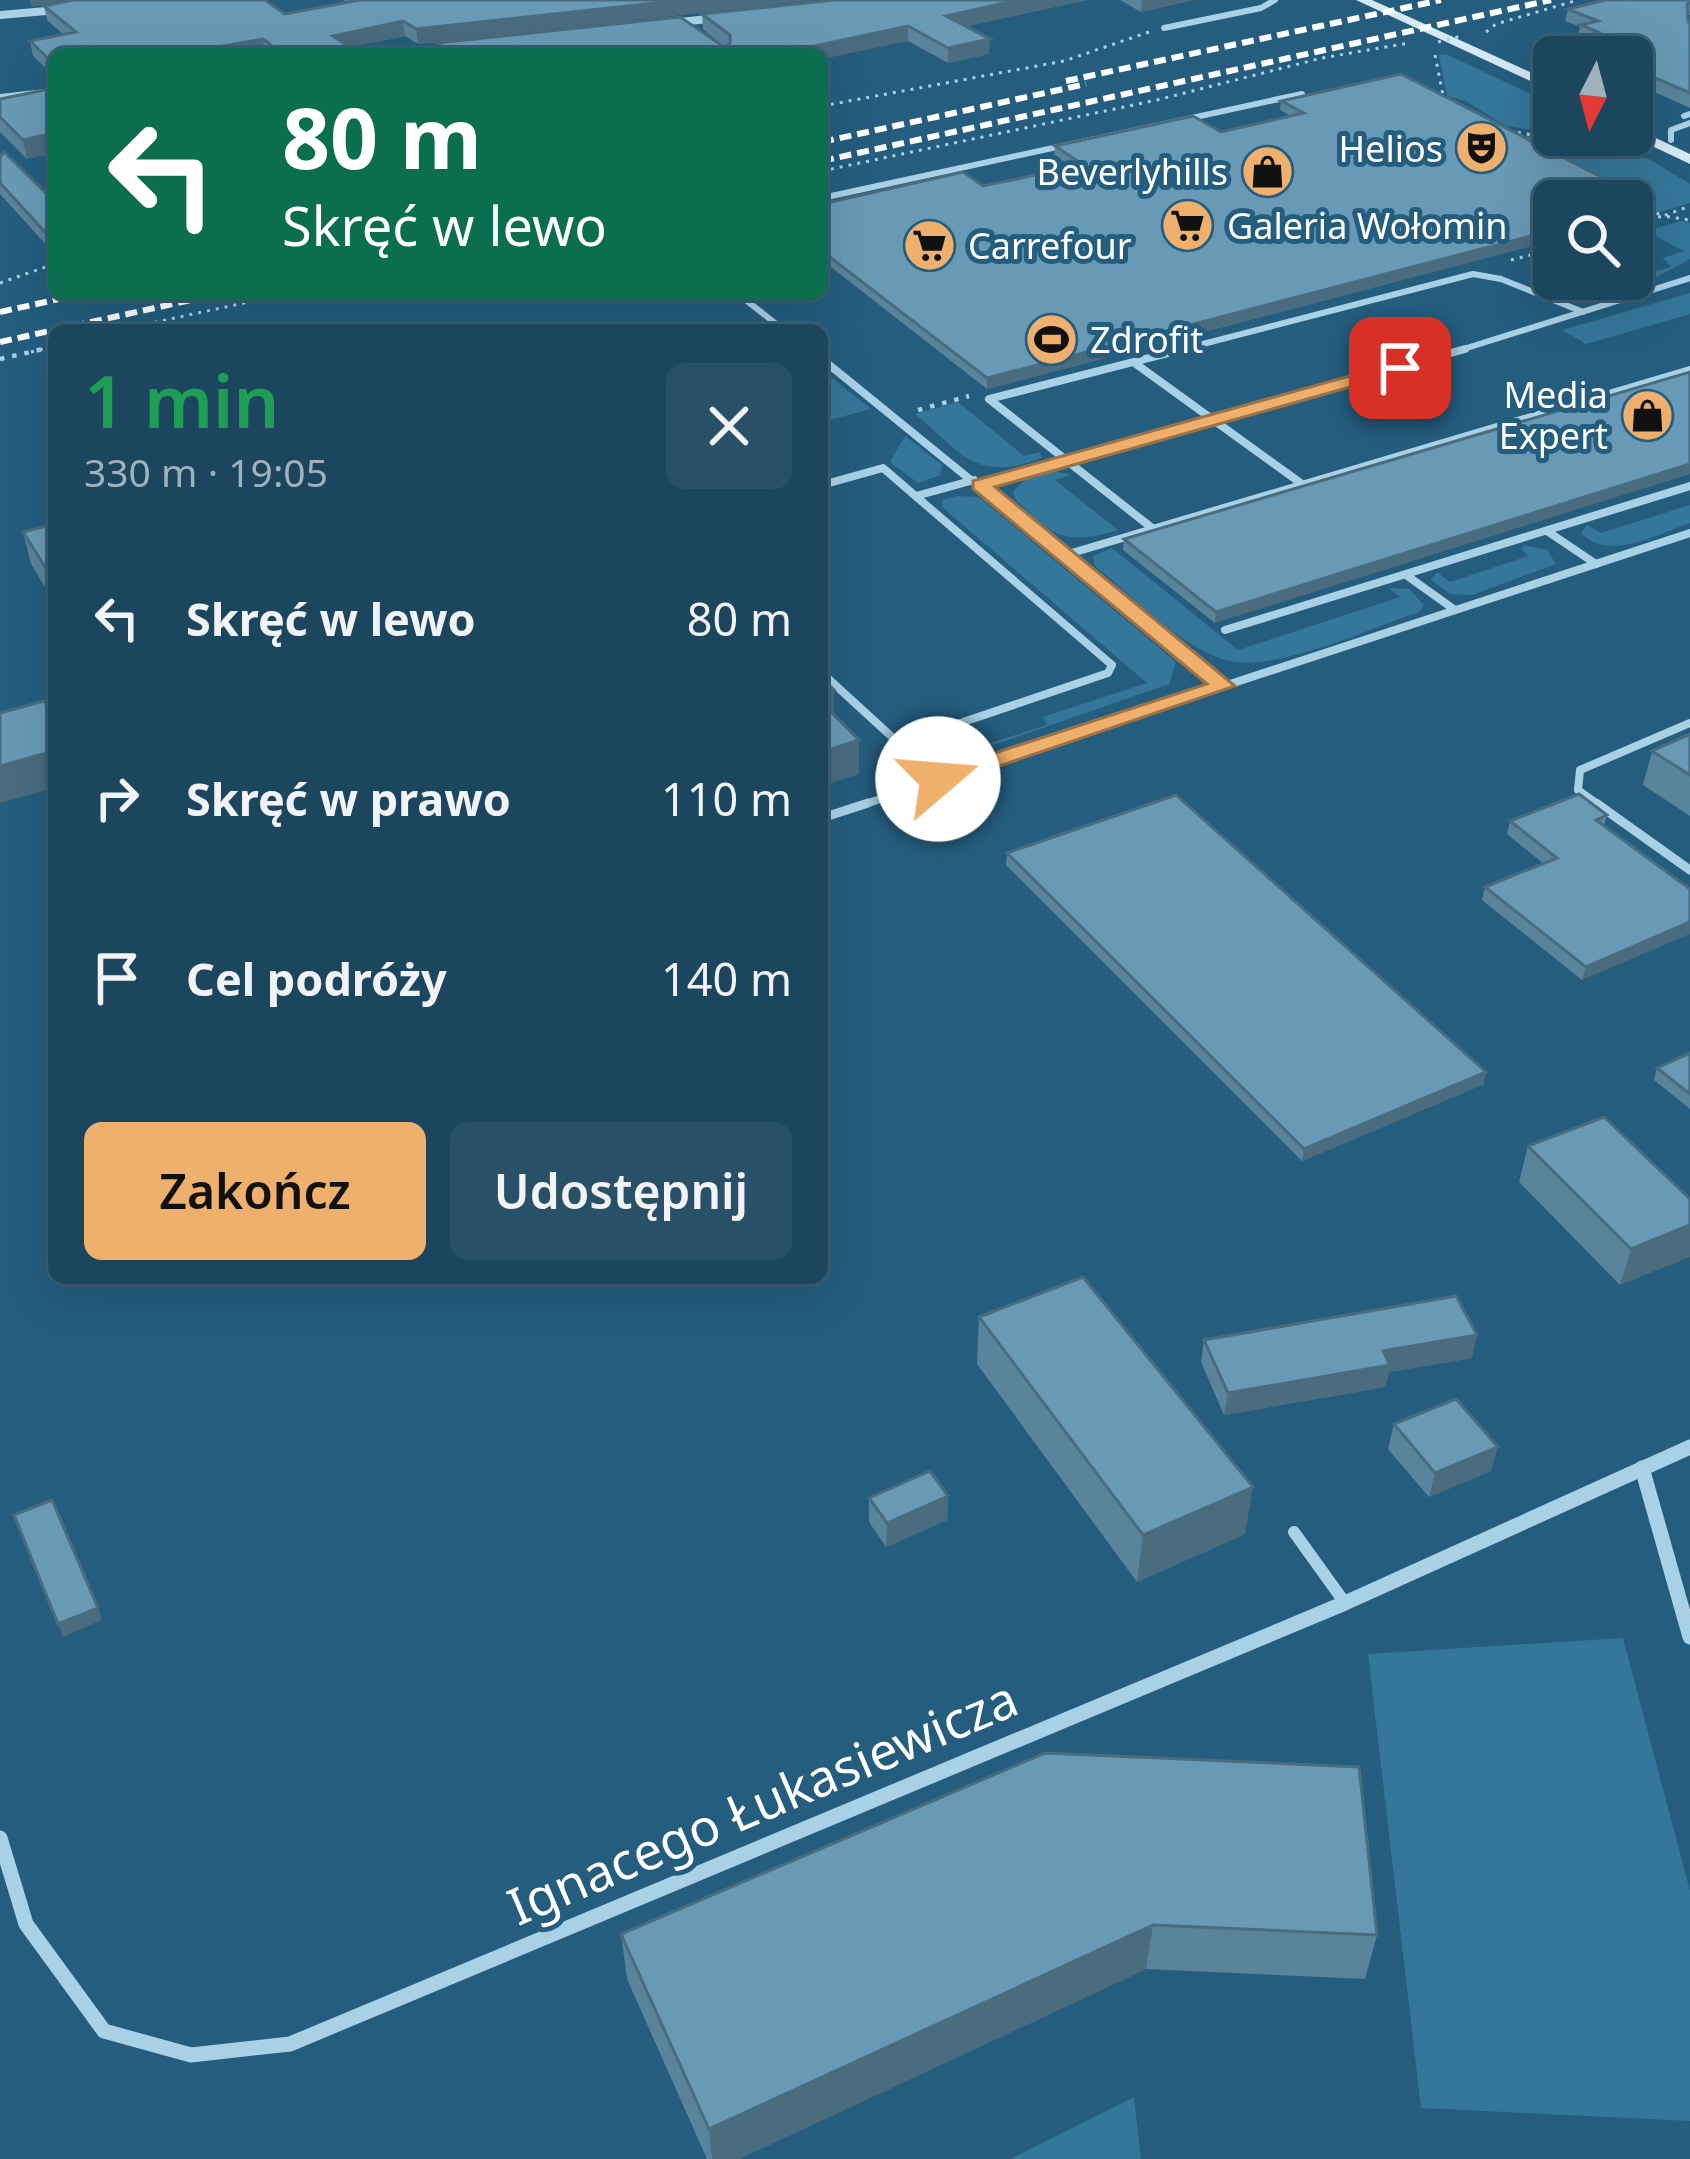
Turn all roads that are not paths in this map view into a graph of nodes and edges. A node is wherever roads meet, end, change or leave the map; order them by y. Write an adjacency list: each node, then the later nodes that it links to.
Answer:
1 (1275, 0): 8 (lane)
2 (1362, 0): 10 (main road)
3 (70, 7): 4 (street)
4 (0, 16)
5 (724, 17): 6 (street)
6 (681, 22): 7 (street); 9 (lane)
7 (657, 25)
8 (1164, 28)
9 (695, 33)
10 (1533, 78)
11 (48, 93): 13 (street)
12 (1302, 94): 17 (lane)
13 (0, 98)
14 (1690, 119): 16 (lane)
15 (1653, 138): 16 (main road)
16 (1683, 153)
17 (828, 197)
18 (1690, 278): 20 (lane)
19 (746, 300): 21 (lane)
20 (1583, 312): 22 (lane); 25 (lane)
21 (776, 324)
22 (1133, 362): 25 (lane); 26 (lane)
23 (828, 364): 28 (lane)
24 (1690, 370): 29 (lane)
25 (1214, 419): 26 (lane); 29 (lane)
26 (1065, 460): 28 (lane); 32 (lane)
27 (828, 482): 31 (lane)
28 (977, 483): 31 (lane); 35 (lane)
29 (1302, 484): 32 (lane)
30 (1690, 486): 33 (lane)
31 (916, 496): 43 (lane)
32 (1152, 528): 35 (lane)
33 (1547, 531): 36 (lane); 37 (lane)
34 (1690, 533): 36 (lane)
35 (1065, 555): 41 (lane)
36 (1596, 564): 38 (lane)
37 (1406, 575): 38 (lane); 39 (lane)
38 (1455, 610): 41 (lane)
39 (1225, 631)
40 (828, 679): 43 (lane)
41 (1224, 686): 44 (lane)
42 (1690, 723): 46 (lane)
43 (901, 743): 44 (lane)
44 (938, 779): 45 (lane)
45 (828, 816)
46 (1690, 871)
47 (1690, 1447): 48 (street, Ignacego Łukasiewicza)
48 (1642, 1468): 50 (street, Ignacego Łukasiewicza); 51 (street)
49 (1294, 1532): 50 (lane)
50 (1345, 1603): 52 (street, Ignacego Łukasiewicza)
51 (1690, 1637)
52 (0, 1838)

